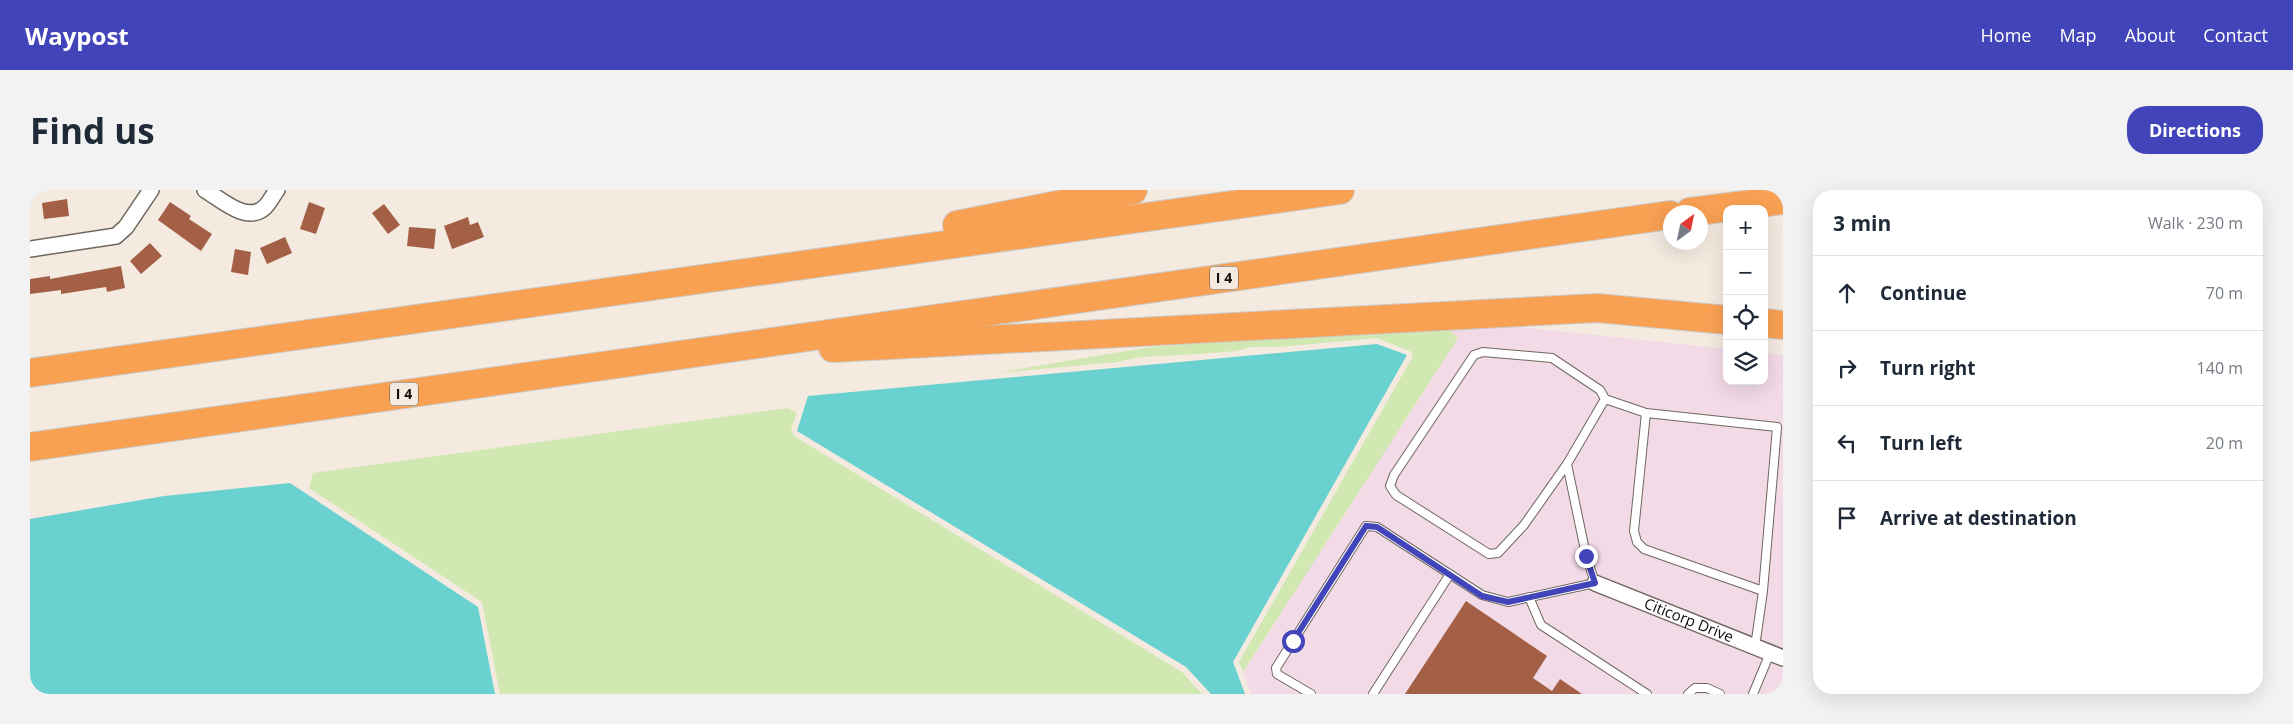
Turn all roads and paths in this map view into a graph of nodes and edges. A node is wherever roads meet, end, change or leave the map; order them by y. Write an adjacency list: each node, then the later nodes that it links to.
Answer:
1 (151, 190): 9 (street)
2 (206, 190): 3 (street)
3 (277, 190)
4 (1133, 190): 10 (highway)
5 (1340, 190): 10 (highway)
6 (1783, 200): 7 (highway)
7 (1708, 210)
8 (1663, 216): 14 (highway, I 4)
9 (30, 249)
10 (686, 280): 15 (highway)
11 (1723, 320): 14 (highway)
12 (1768, 323): 13 (highway)
13 (1783, 325)
14 (777, 340): 18 (highway, I 4)
15 (30, 373)
16 (1605, 399): 17 (lane); 19 (lane); 19 (lane)
17 (1646, 413): 22 (lane); 22 (lane)
18 (30, 447)
19 (1568, 464): 21 (lane)
20 (1450, 574): 23 (lane); 26 (lane); 27 (lane)
21 (1595, 583): 23 (lane); 24 (street, Citicorp Drive)
22 (1763, 590): 24 (lane)
23 (1529, 597): 28 (lane)
24 (1756, 647): 25 (street, Citicorp Drive)
25 (1777, 655): 31 (lane)
26 (1311, 694)
27 (1373, 694)
28 (1647, 694)
29 (1688, 694): 30 (lane)
30 (1720, 694)
31 (1752, 694)

